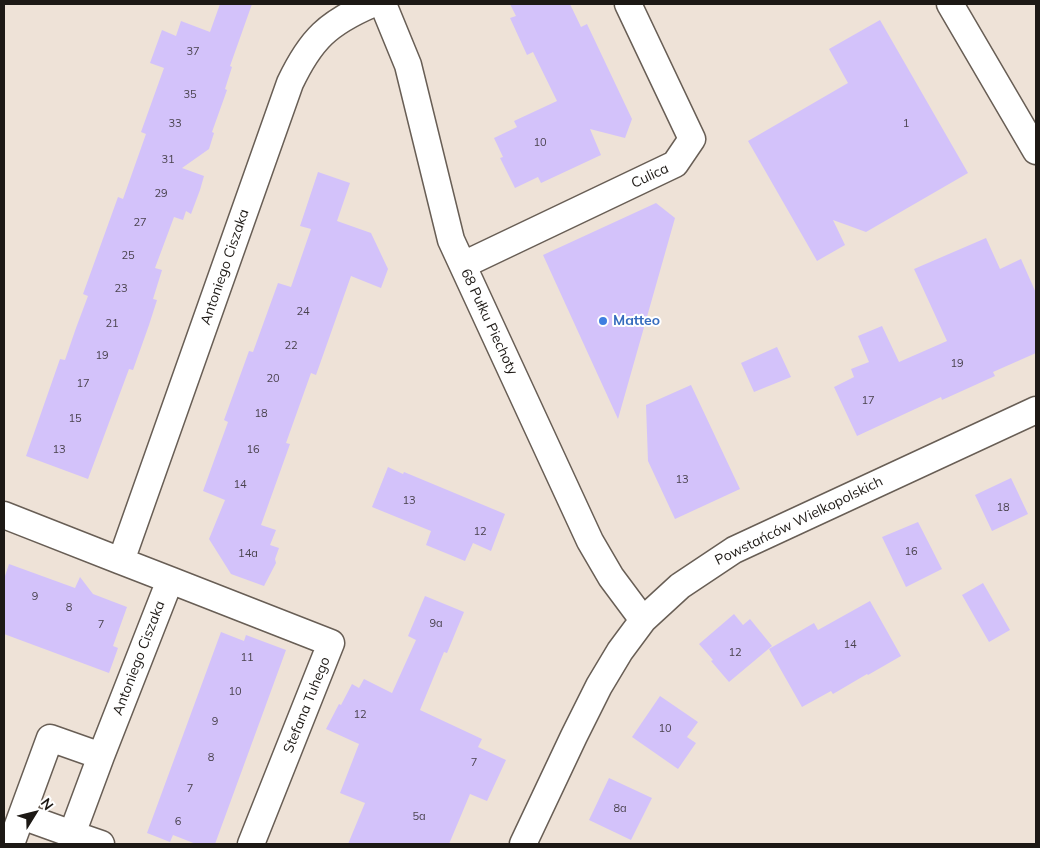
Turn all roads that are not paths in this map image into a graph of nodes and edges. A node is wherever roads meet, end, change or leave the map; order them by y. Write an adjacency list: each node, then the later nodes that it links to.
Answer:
1 (372, 4): 9 (street, Antoniego Ciszaka)
2 (383, 4): 6 (street, 68 Pułku Piechoty)
3 (628, 4): 6 (street, Culica)
4 (950, 4): 5 (street)
5 (1036, 151)
6 (463, 265): 11 (street, 68 Pułku Piechoty)
7 (1036, 410): 11 (street, Powstańców Wielkopolskich)
8 (4, 515): 9 (street)
9 (121, 561): 10 (street)
10 (170, 580): 12 (street, Antoniego Ciszaka); 17 (street, Stefana Tuhego)
11 (643, 620): 18 (street, Powstańców Wielkopolskich)
12 (101, 756): 13 (street); 14 (street, Antoniego Ciszaka)
13 (22, 816): 14 (street); 15 (street)
14 (72, 834): 16 (street)
15 (11, 844)
16 (102, 844)
17 (251, 844)
18 (523, 844)

